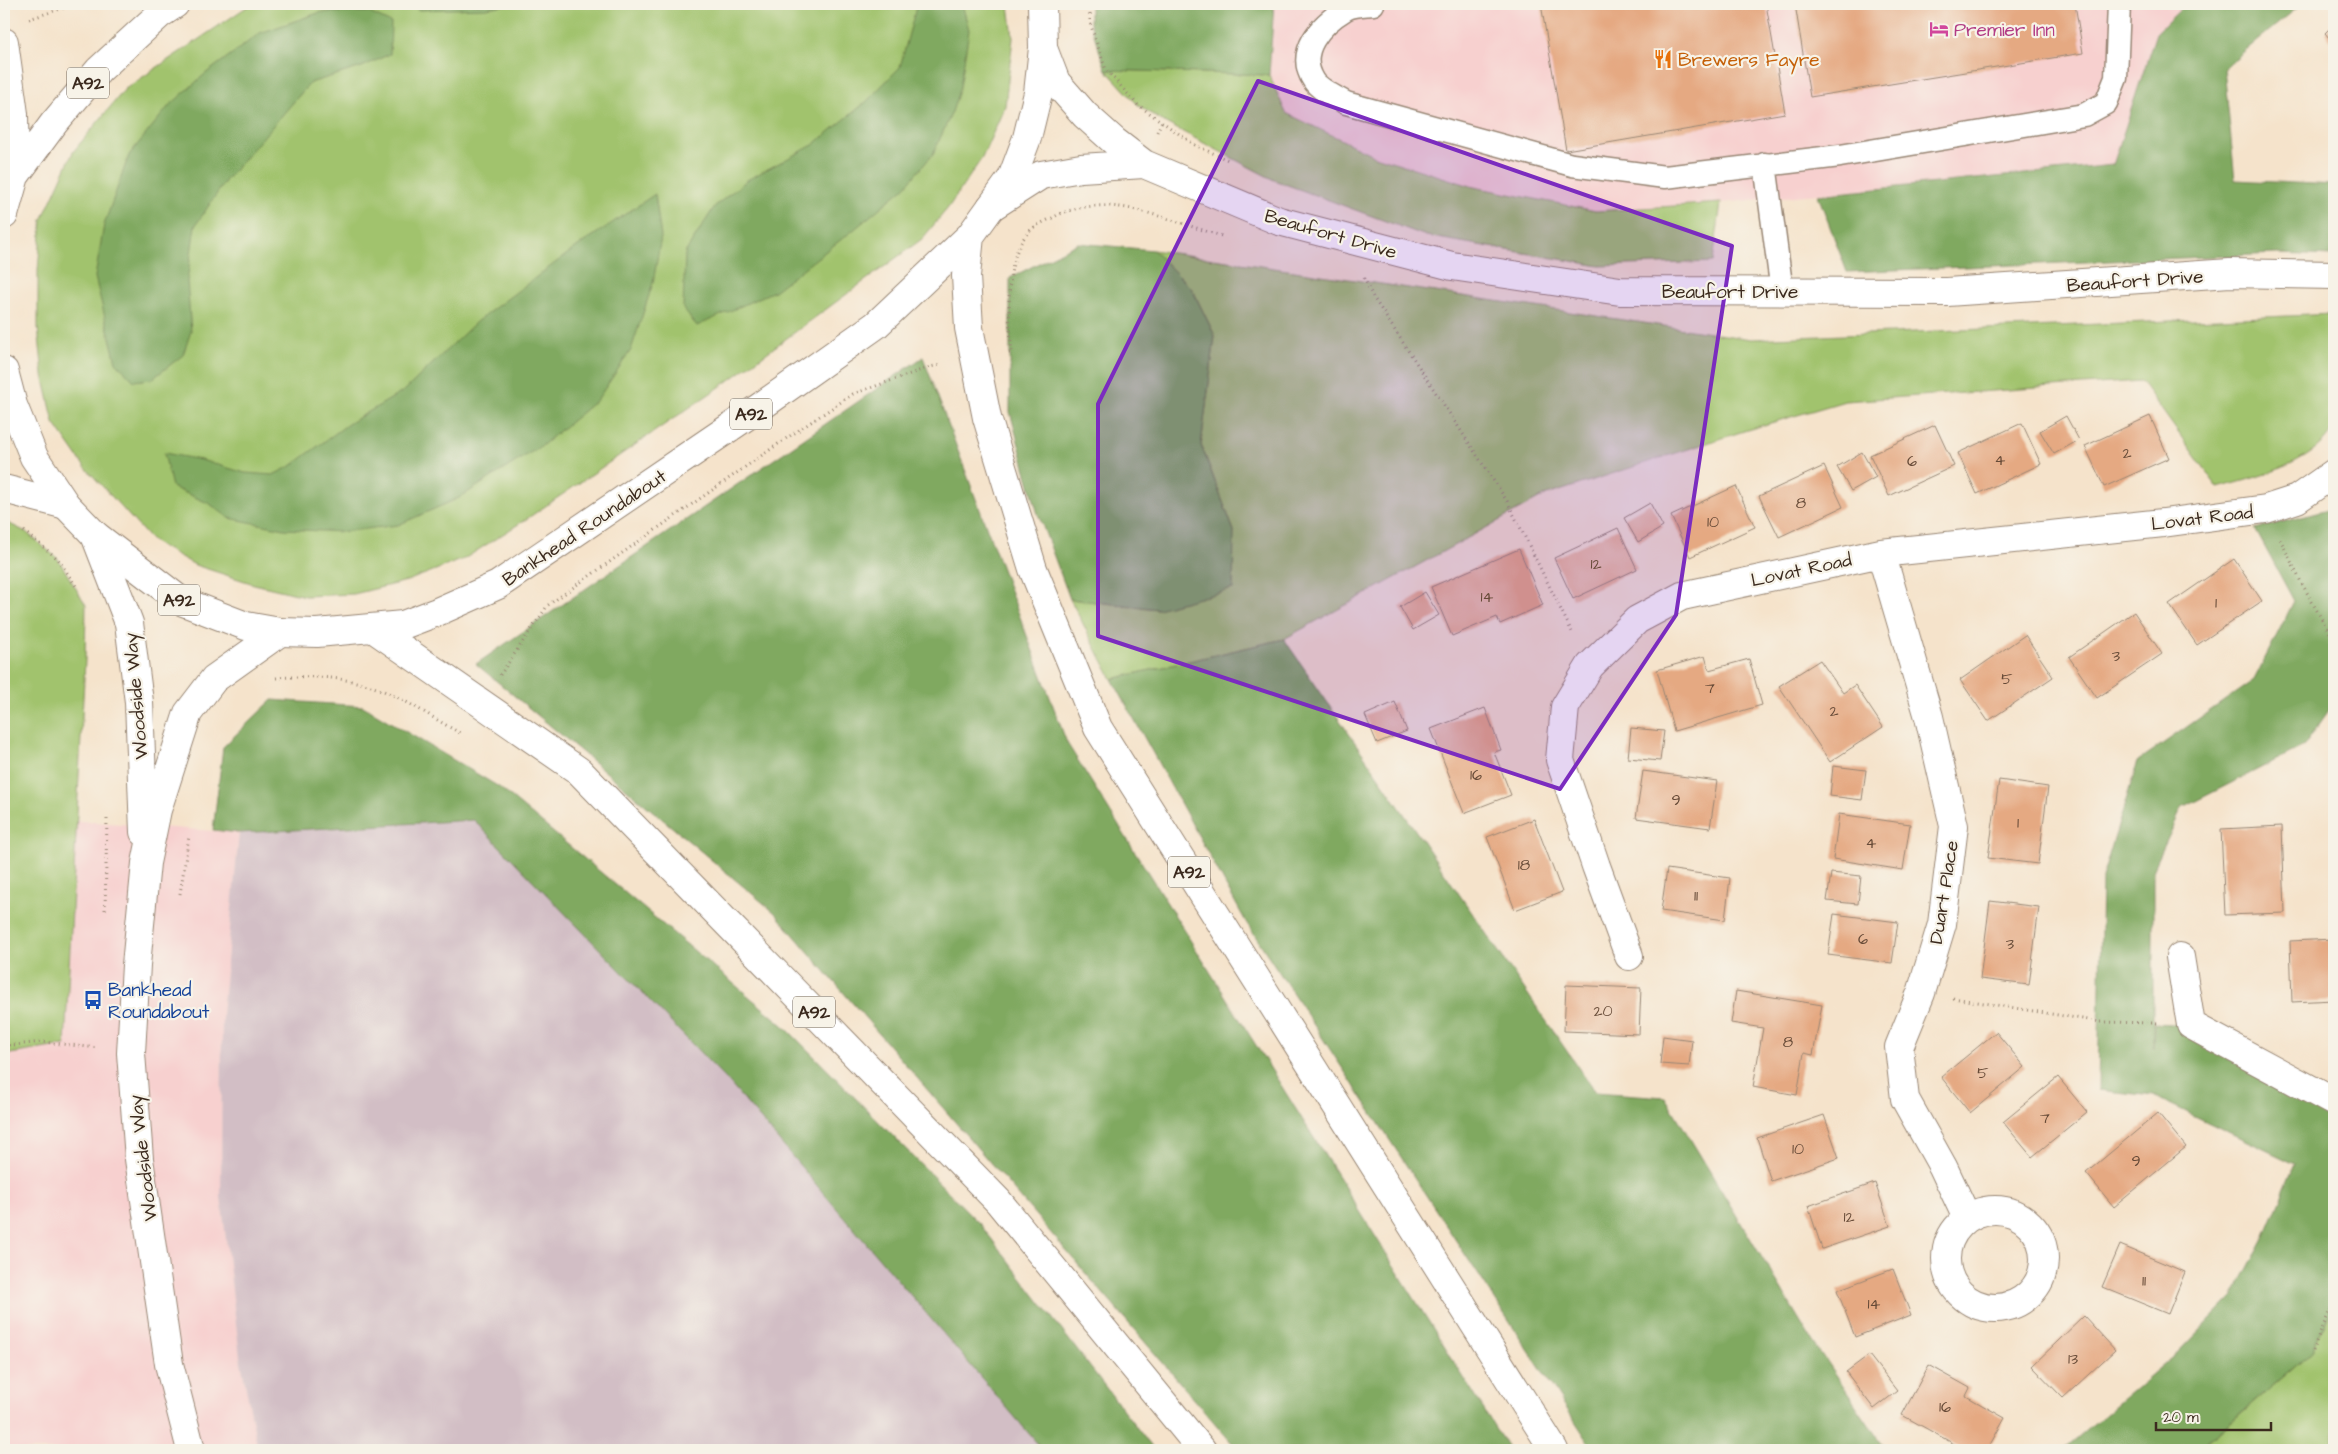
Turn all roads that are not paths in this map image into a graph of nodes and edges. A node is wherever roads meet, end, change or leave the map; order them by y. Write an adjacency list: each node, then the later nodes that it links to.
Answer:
1 (174, 4): 9 (main road, A92)
2 (1042, 4): 6 (main road, Bankhead Roundabout / A92)
3 (1373, 4): 8 (lane)
4 (2119, 4): 8 (lane)
5 (4, 42): 9 (main road, A92)
6 (1043, 48): 7 (main road, Beaufort Drive); 10 (main road, Bankhead Roundabout / A92)
7 (1144, 164): 10 (main road, Beaufort Drive); 14 (main road, Beaufort Drive)
8 (1765, 164): 14 (lane)
9 (15, 176): 11 (main road, A92)
10 (991, 208): 12 (main road, Bankhead Roundabout / A92)
11 (4, 215)
12 (970, 236): 21 (main road, Bankhead Roundabout / A92); 30 (main road, A92)
13 (2334, 275): 14 (main road, Beaufort Drive)
14 (1782, 292)
15 (4, 371): 18 (main road, Bankhead Roundabout / A92)
16 (2334, 473): 20 (main road, Lovat Road)
17 (4, 489): 18 (main road)
18 (66, 506): 19 (main road, Bankhead Roundabout / A92)
19 (95, 535): 22 (main road, Bankhead Roundabout / A92); 23 (main road, Woodside Way)
20 (1881, 553): 24 (main road, Lovat Road); 27 (main road, Duart Place)
21 (374, 630): 22 (main road, Bankhead Roundabout / A92); 29 (main road, A92)
22 (280, 632): 23 (main road, Woodside Way)
23 (146, 863): 28 (main road, Woodside Way)
24 (1629, 956)
25 (2180, 957): 26 (main road)
26 (2334, 1102)
27 (1967, 1218)
28 (191, 1450)
29 (1202, 1450)
30 (1554, 1450)

